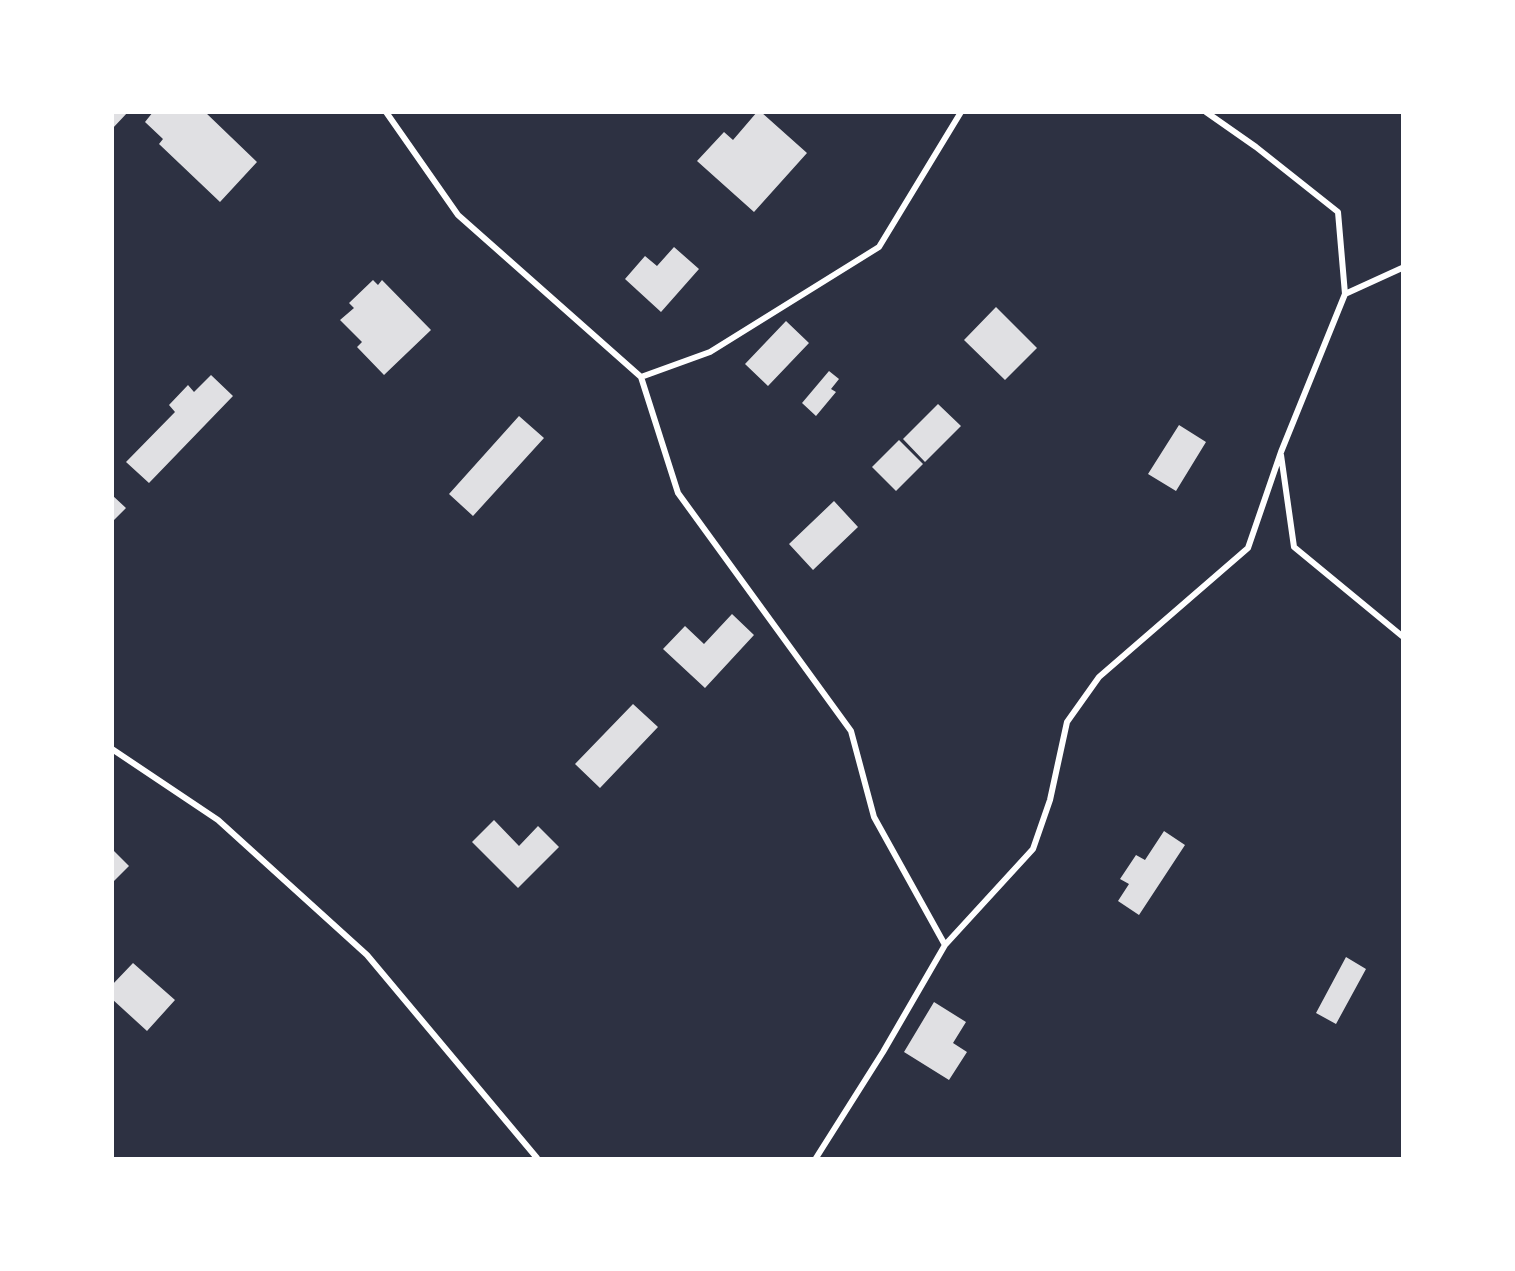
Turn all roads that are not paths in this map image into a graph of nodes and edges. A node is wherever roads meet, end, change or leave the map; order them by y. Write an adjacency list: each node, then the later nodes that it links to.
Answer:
1 (386, 112): 6 (street)
2 (961, 112): 6 (street)
3 (1206, 112): 5 (street)
4 (1402, 268): 5 (street)
5 (1345, 294): 7 (street)
6 (641, 377): 10 (street)
7 (1281, 452): 8 (street); 10 (street)
8 (1402, 636)
9 (112, 748): 11 (street)
10 (945, 945): 12 (street)
11 (537, 1158)
12 (816, 1158)

